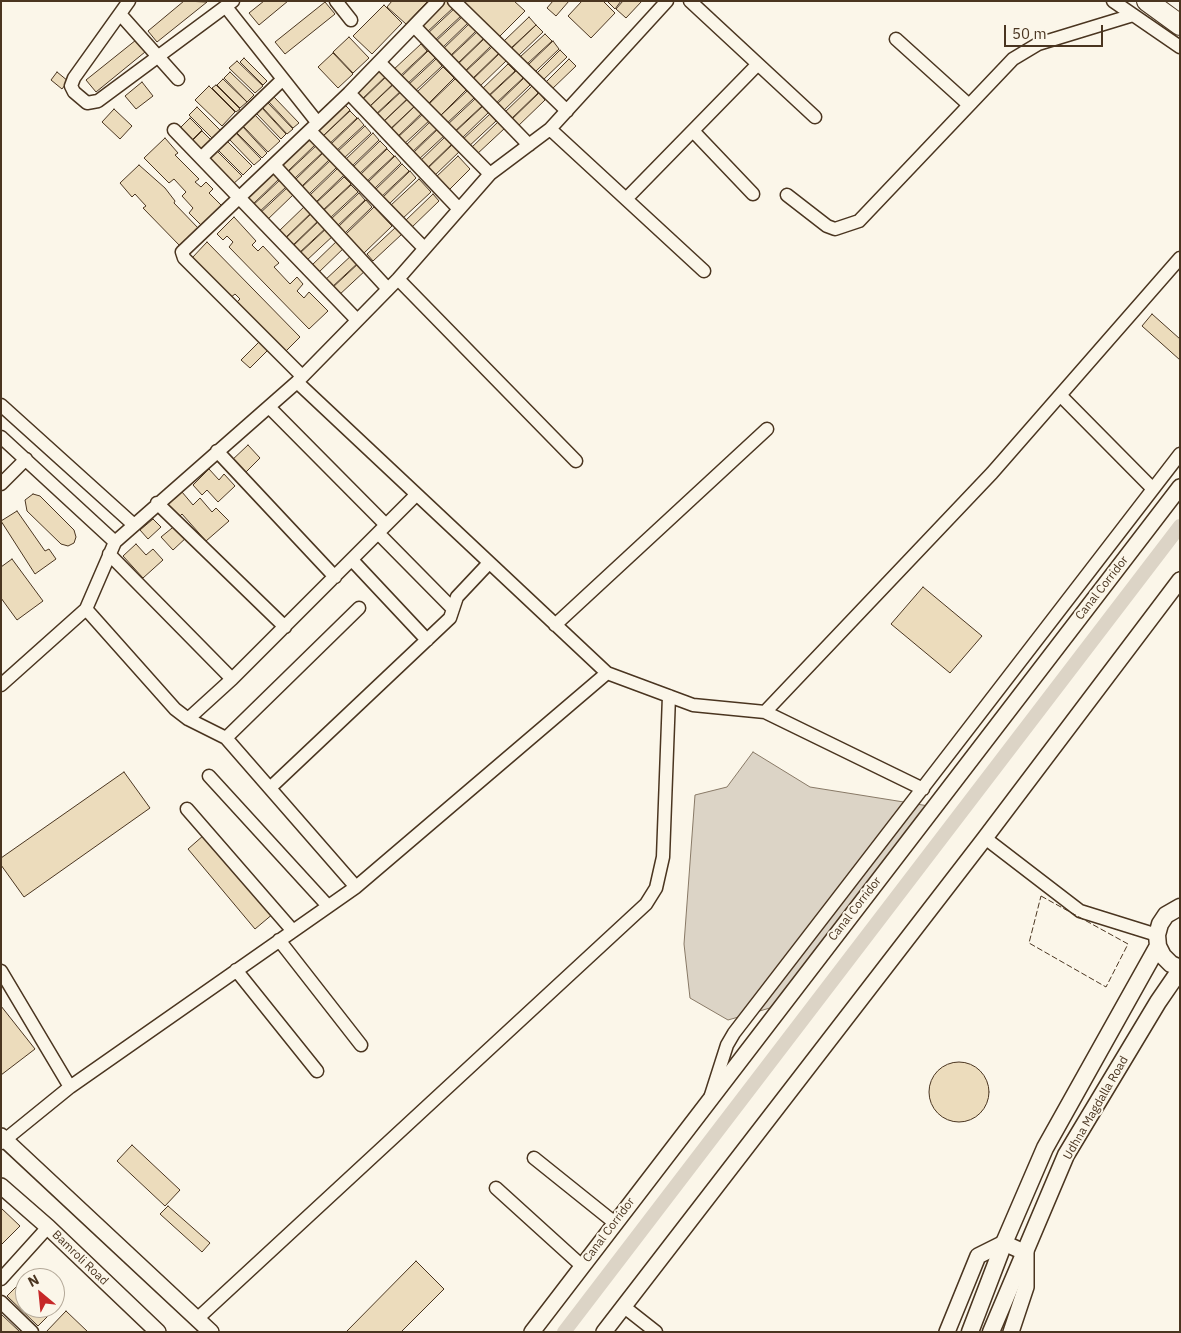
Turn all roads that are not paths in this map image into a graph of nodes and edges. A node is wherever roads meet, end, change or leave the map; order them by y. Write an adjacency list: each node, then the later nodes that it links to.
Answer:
1 (336, 1): 11 (street)
2 (438, 1): 13 (street)
3 (454, 1): 23 (street)
4 (667, 1): 23 (street)
5 (690, 1): 18 (street)
6 (1112, 1): 10 (street)
7 (1147, 1): 12 (highway)
8 (229, 4): 16 (street); 20 (street)
9 (124, 6): 16 (street); 16 (street)
10 (1133, 15): 15 (street); 22 (street)
11 (351, 20)
12 (1180, 25)
13 (414, 26): 17 (street); 29 (street)
14 (896, 39): 22 (street)
15 (1180, 47)
16 (159, 58): 19 (street)
17 (379, 62): 21 (street); 32 (street)
18 (758, 64): 24 (street); 28 (street)
19 (178, 79)
20 (283, 79): 25 (street); 30 (street)
21 (349, 93): 25 (street); 37 (street)
22 (969, 105): 34 (street)
23 (567, 111): 26 (street)
24 (815, 117)
25 (314, 127): 31 (street); 38 (street)
26 (550, 129): 29 (street); 36 (street)
27 (174, 130): 30 (street)
28 (693, 131): 33 (street); 36 (street)
29 (529, 145): 32 (street)
30 (201, 158): 35 (street)
31 (274, 165): 35 (street); 42 (street)
32 (490, 174): 37 (street)
33 (753, 194)
34 (787, 195)
35 (239, 198): 43 (street); 44 (street)
36 (626, 199): 40 (street)
37 (459, 209): 38 (street)
38 (424, 248): 41 (street)
39 (1180, 258): 45 (street)
40 (704, 271)
41 (398, 280): 42 (street); 53 (street)
42 (388, 289): 43 (street)
43 (357, 320): 44 (street)
44 (299, 379): 47 (street); 57 (street)
45 (1061, 396): 56 (street); 76 (street)
46 (1, 405): 59 (street)
47 (269, 406): 50 (street); 60 (street)
48 (767, 429): 69 (street)
49 (1, 437): 52 (street)
50 (217, 451): 58 (street); 64 (street)
51 (1180, 454): 56 (street)
52 (26, 459): 54 (street); 61 (street)
53 (576, 460)
54 (1, 484)
55 (1180, 487): 96 (street, Canal Corridor)
56 (1153, 489): 81 (street)
57 (416, 495): 60 (street); 63 (street)
58 (158, 503): 59 (street); 70 (street)
59 (134, 525): 61 (street)
60 (383, 529): 62 (street); 68 (street)
61 (112, 548): 67 (street); 73 (street)
62 (352, 560): 64 (street); 71 (street)
63 (489, 563): 68 (street); 69 (street)
64 (335, 577): 70 (street)
65 (1180, 580): 83 (street)
66 (360, 608): 78 (street)
67 (86, 609): 74 (street); 77 (street)
68 (453, 609): 71 (street)
69 (555, 625): 72 (street)
70 (285, 627): 73 (street)
71 (426, 640): 80 (street)
72 (607, 674): 75 (street); 84 (street)
73 (232, 680): 77 (street)
74 (1, 685)
75 (669, 696): 76 (street); 109 (street)
76 (764, 712): 81 (street)
77 (188, 719): 78 (street)
78 (226, 738): 80 (street)
79 (210, 776): 85 (street)
80 (270, 788): 84 (street)
81 (923, 789): 96 (street)
82 (187, 809): 87 (street)
83 (985, 838): 89 (street); 108 (street)
84 (356, 887): 85 (street)
85 (328, 906): 87 (street)
86 (1180, 907): 89 (main road)
87 (293, 931): 88 (street)
88 (279, 940): 91 (street); 93 (street)
89 (1158, 941): 90 (main road, Udhna Magdalla Road); 103 (main road)
90 (1180, 969): 104 (main road, Udhna Magdalla Road)
91 (236, 970): 94 (street); 95 (street)
92 (1, 971): 95 (street)
93 (361, 1045)
94 (318, 1071)
95 (70, 1087): 97 (street)
96 (711, 1095): 101 (street, Canal Corridor)
97 (3, 1140): 109 (street)
98 (534, 1158): 101 (street)
99 (1, 1186): 102 (street, Bamroli Road)
100 (496, 1188): 105 (street)
101 (615, 1223): 105 (street, Canal Corridor)
102 (48, 1227): 106 (street); 111 (street, Bamroli Road)
103 (1004, 1243): 104 (street); 116 (street); 117 (main road)
104 (1026, 1253): 118 (main road, Udhna Magdalla Road); 119 (street)
105 (582, 1266): 113 (street, Canal Corridor)
106 (1, 1279)
107 (1, 1302): 110 (street)
108 (623, 1306): 114 (street); 115 (street)
109 (197, 1319): 112 (street)
110 (32, 1332)
111 (158, 1332)
112 (211, 1332)
113 (532, 1332)
114 (604, 1332)
115 (656, 1332)
116 (947, 1332)
117 (970, 1332)
118 (991, 1332)
119 (1011, 1332)

